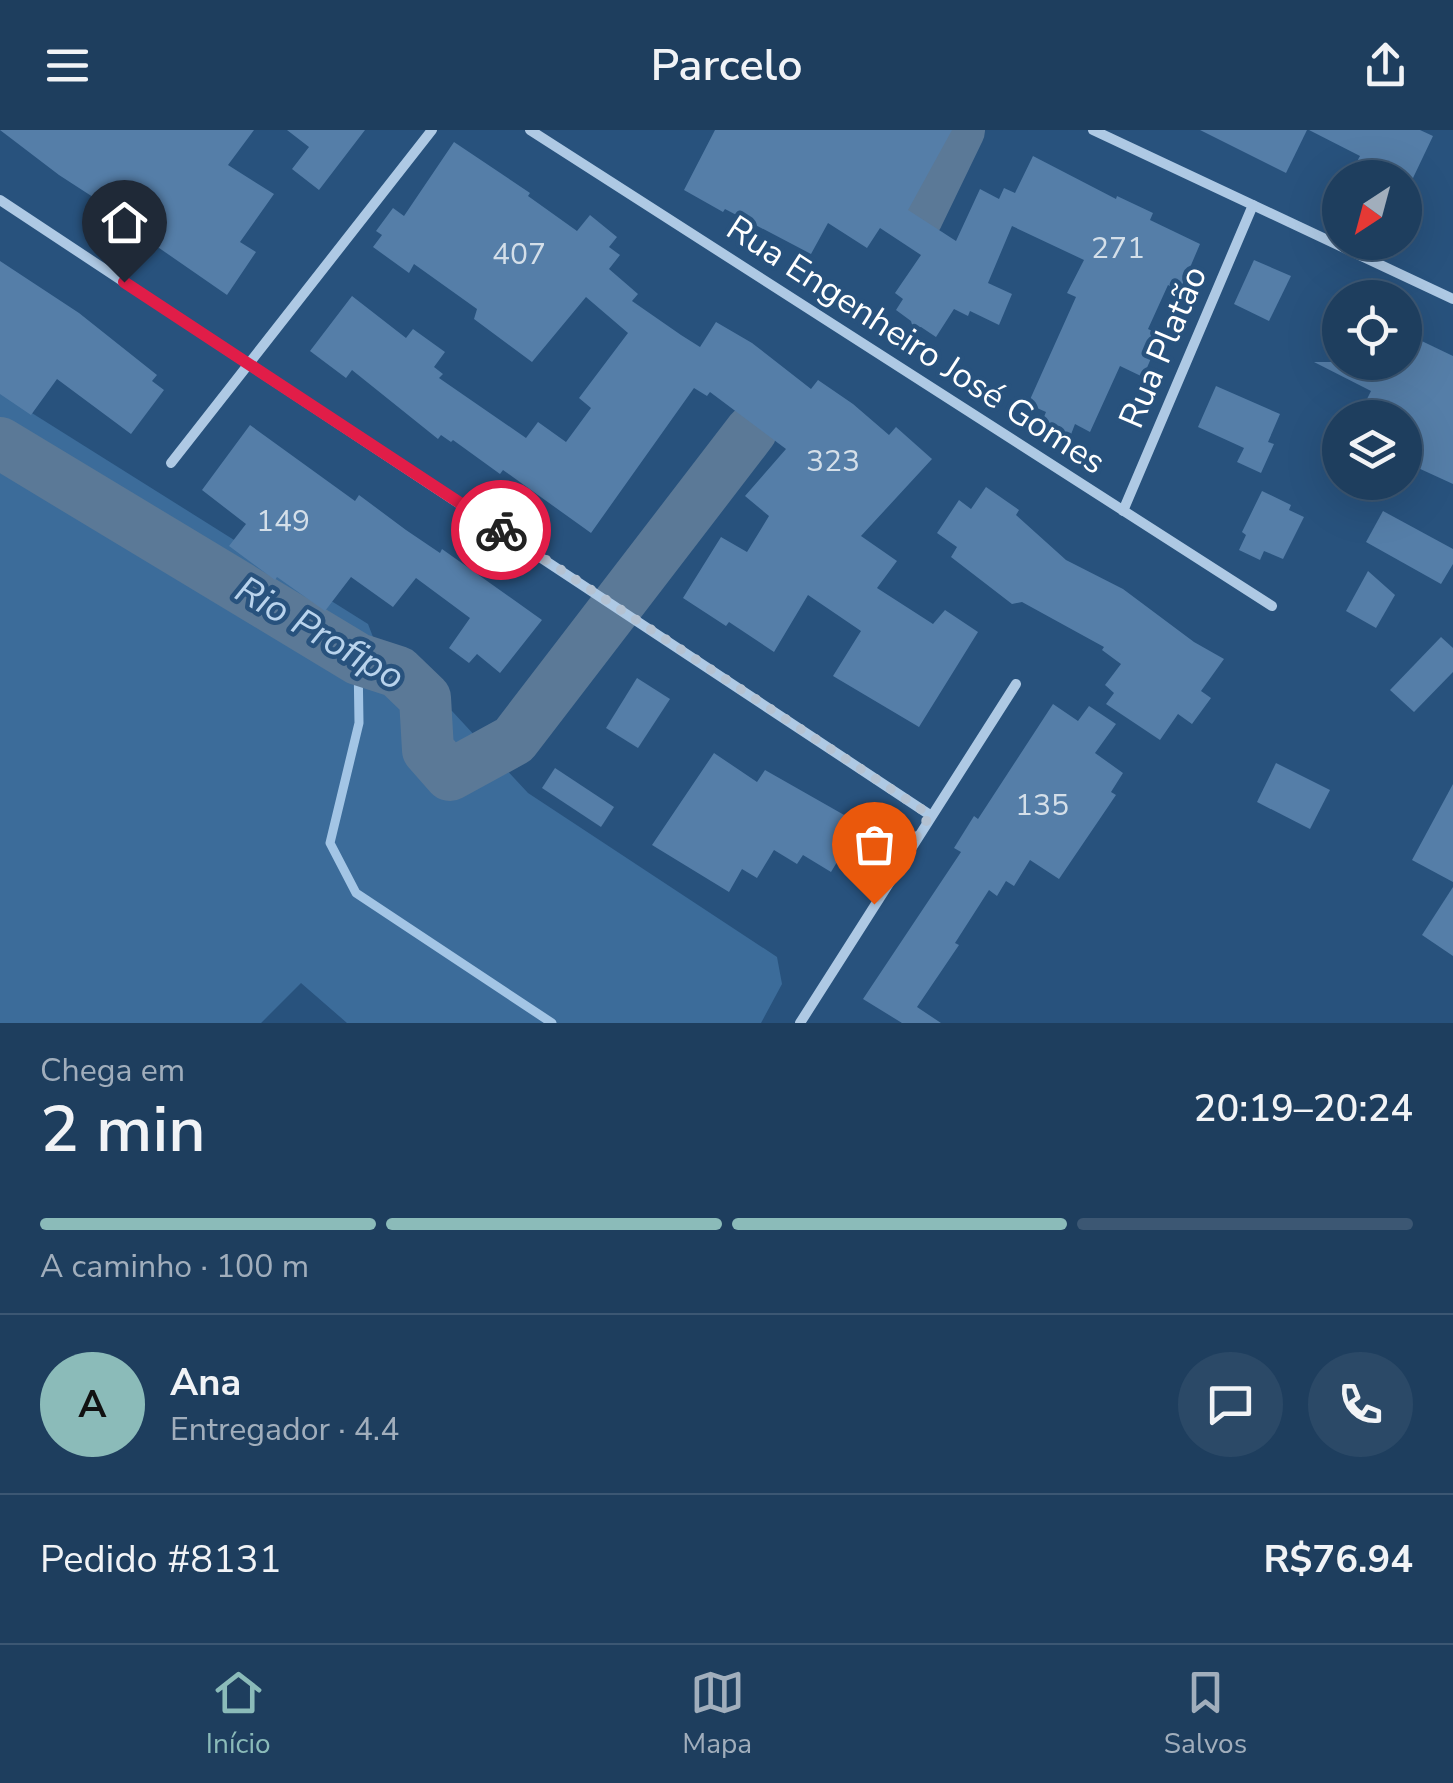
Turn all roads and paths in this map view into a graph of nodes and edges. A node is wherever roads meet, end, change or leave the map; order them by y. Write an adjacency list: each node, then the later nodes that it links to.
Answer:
1 (432, 130): 7 (street)
2 (530, 130): 9 (street, Rua Engenheiro José Gomes)
3 (1093, 130): 5 (street)
4 (0, 200): 7 (street)
5 (1252, 205): 6 (street); 9 (street, Rua Platão)
6 (1453, 299)
7 (249, 363): 8 (street); 12 (street)
8 (171, 463)
9 (1123, 511): 10 (street, Rua Engenheiro José Gomes)
10 (1272, 606)
11 (1016, 684): 12 (street)
12 (930, 815): 13 (street)
13 (800, 1023)

